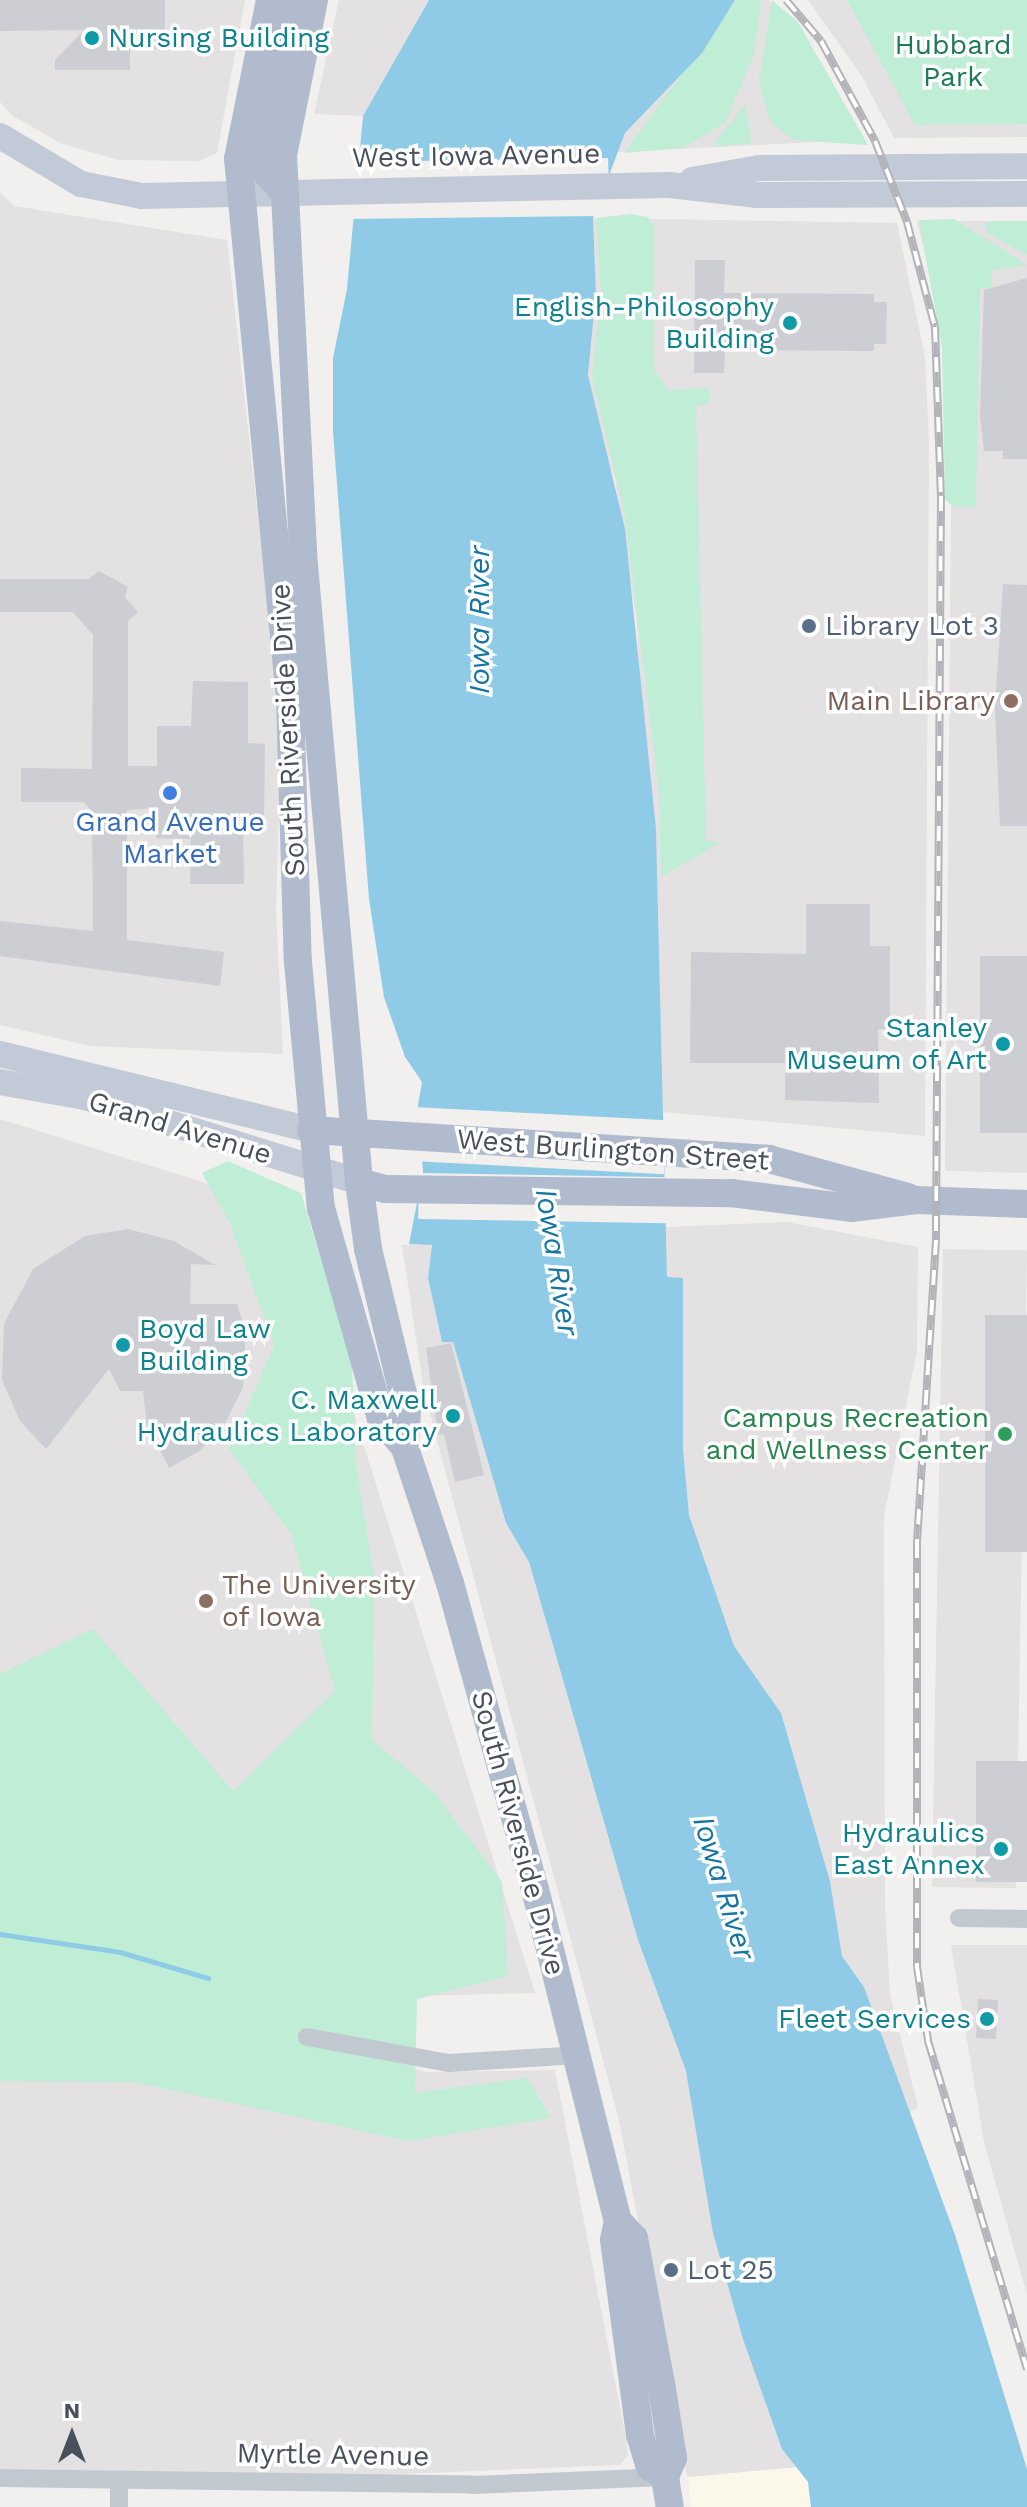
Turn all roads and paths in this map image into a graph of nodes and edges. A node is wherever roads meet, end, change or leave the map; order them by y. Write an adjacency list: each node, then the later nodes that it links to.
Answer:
1 (270, 0): 8 (main road, South Riverside Drive)
2 (286, 0): 7 (main road)
3 (314, 0): 7 (main road, South Riverside Drive)
4 (0, 136): 8 (street, West Iowa Avenue)
5 (1027, 166): 6 (street, West Iowa Avenue)
6 (669, 185): 7 (street, West Iowa Avenue); 9 (street, West Iowa Avenue)
7 (283, 191): 8 (street, West Iowa Avenue); 13 (main road, South Riverside Drive)
8 (241, 194): 12 (main road, South Riverside Drive)
9 (1027, 194)
10 (0, 1054): 12 (street, Grand Avenue)
11 (0, 1084): 14 (street, Grand Avenue)
12 (311, 1130): 13 (main road, Grand Avenue); 14 (main road, South Riverside Drive)
13 (353, 1133): 15 (main road, South Riverside Drive); 16 (main road, West Burlington Street)
14 (315, 1170): 15 (street, Grand Avenue); 18 (main road, South Riverside Drive)
15 (359, 1182): 16 (main road, West Burlington Street); 18 (main road, South Riverside Drive)
16 (917, 1200): 17 (main road, West Burlington Street)
17 (1027, 1204)
18 (405, 1448): 22 (main road, South Riverside Drive)
19 (959, 1918): 20 (street)
20 (1027, 1919)
21 (307, 2037): 22 (street)
22 (578, 2055): 23 (main road, South Riverside Drive)
23 (665, 2477): 25 (street, Myrtle Avenue); 27 (main road, South Riverside Drive)
24 (0, 2478): 25 (street, Myrtle Avenue)
25 (119, 2480): 26 (street)
26 (119, 2507)
27 (670, 2507)

